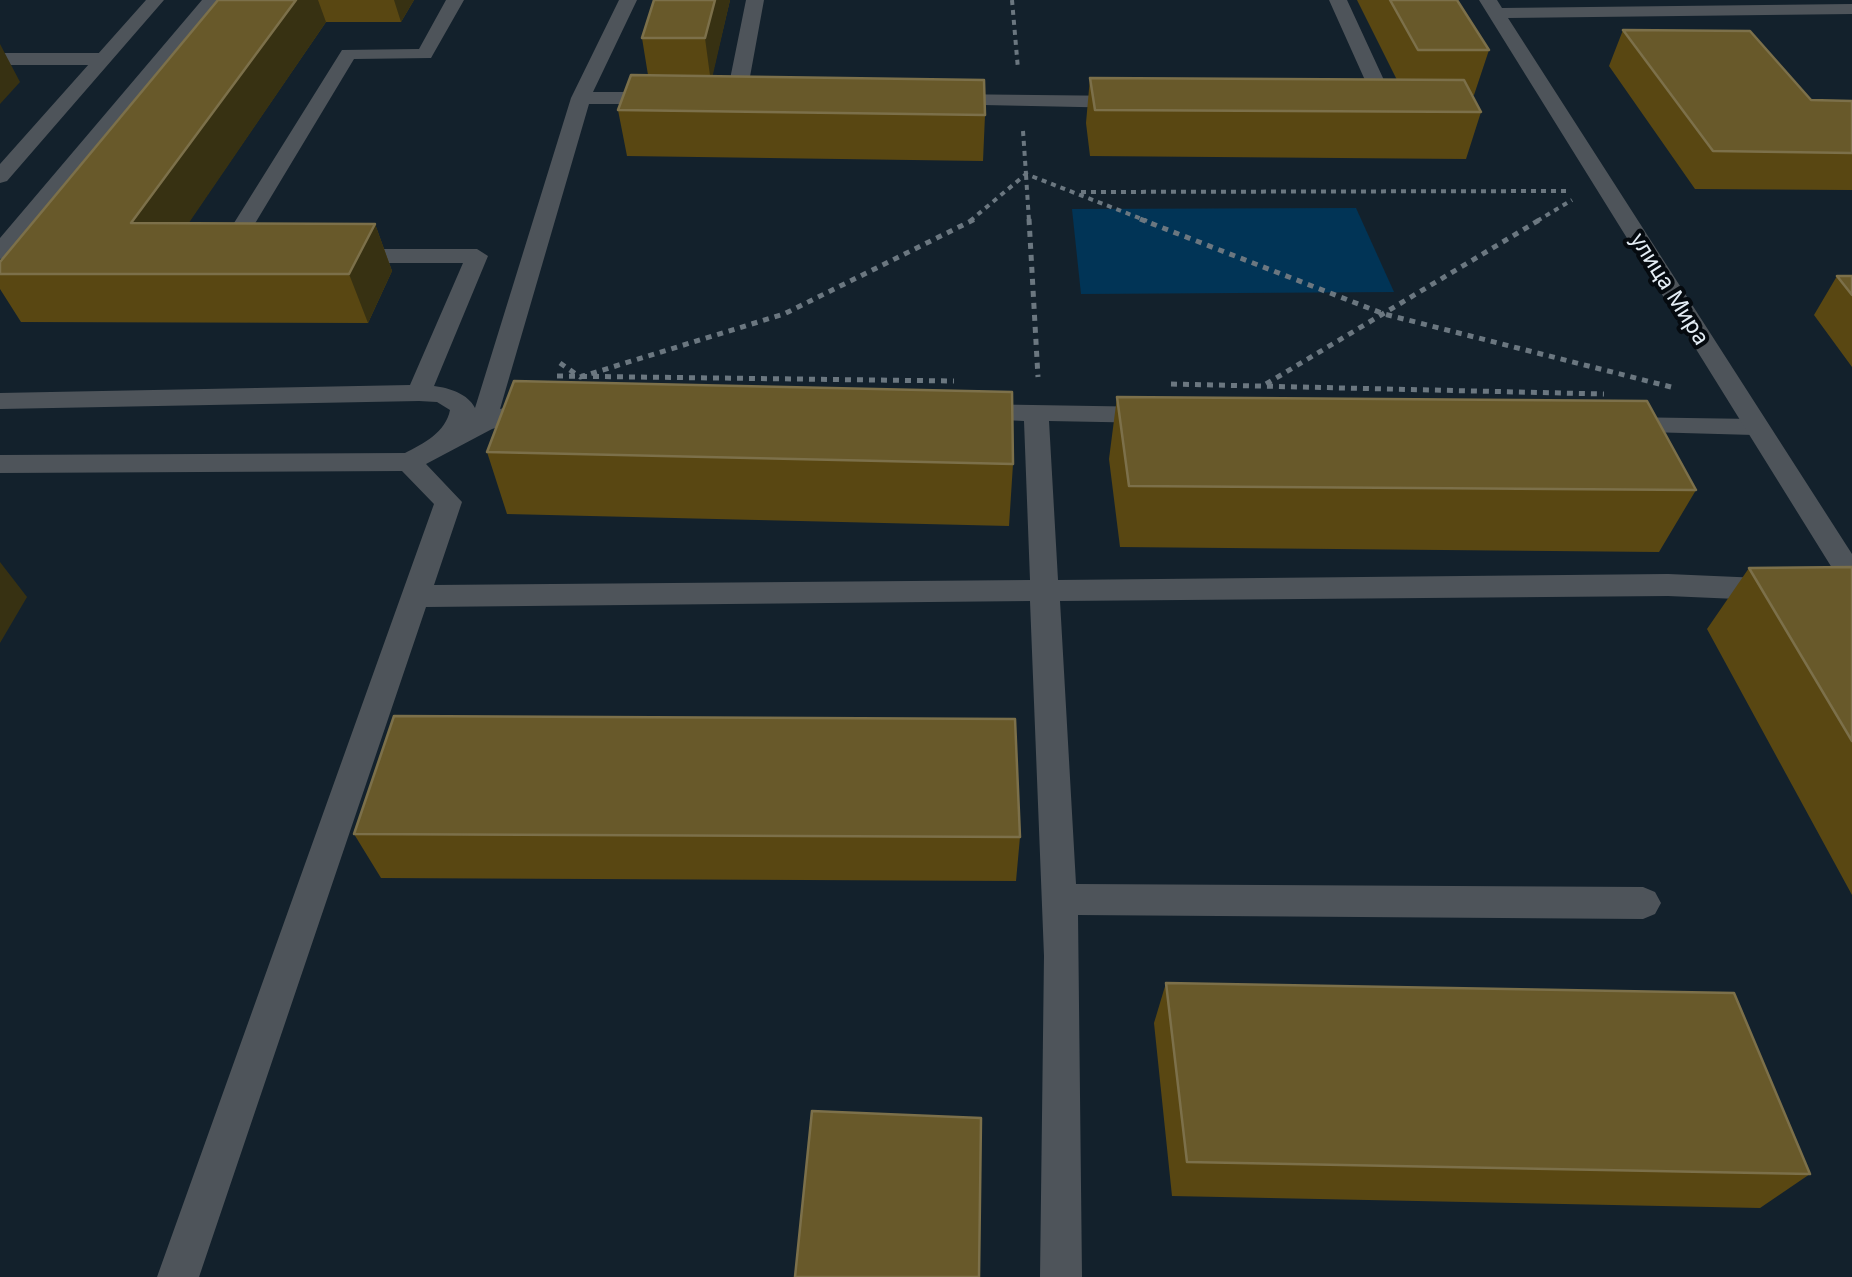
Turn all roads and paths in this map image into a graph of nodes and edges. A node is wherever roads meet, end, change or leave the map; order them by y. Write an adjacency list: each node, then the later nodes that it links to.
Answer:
1 (155, 0): 11 (street)
2 (211, 0): 22 (street)
3 (456, 0): 23 (street)
4 (628, 0): 12 (street)
5 (755, 0): 14 (street)
6 (1012, 0): 16 (path)
7 (1338, 0): 18 (street)
8 (1492, 6): 9 (street); 42 (street, улица Мира)
9 (1852, 9)
10 (0, 59): 11 (street)
11 (101, 59): 20 (street)
12 (581, 98): 13 (street); 27 (street)
13 (678, 98)
14 (774, 99)
15 (926, 100): 16 (street)
16 (1020, 101): 17 (street); 19 (path)
17 (1154, 102)
18 (1346, 104)
19 (1026, 174): 21 (path); 28 (path); 35 (path)
20 (0, 177)
21 (1073, 192): 25 (path); 25 (path)
22 (0, 252)
23 (243, 255)
24 (321, 256): 33 (street)
25 (1384, 314): 31 (path); 32 (path)
26 (560, 362): 28 (path)
27 (500, 373): 28 (path); 40 (street)
28 (580, 377): 29 (path)
29 (959, 381)
30 (1171, 384): 31 (path)
31 (1266, 385): 34 (path)
32 (1693, 392)
33 (420, 393): 36 (street); 43 (street)
34 (1615, 394)
35 (1037, 398): 38 (street); 39 (street); 46 (street)
36 (0, 401)
37 (569, 404): 40 (street)
38 (939, 411)
39 (1175, 416)
40 (483, 423): 43 (street)
41 (1591, 424): 42 (street)
42 (1754, 427): 45 (street, улица Мира)
43 (415, 459): 44 (street); 48 (street)
44 (0, 464)
45 (1852, 577)
46 (1047, 593): 47 (street); 48 (street); 49 (street)
47 (1852, 593)
48 (414, 596): 51 (street)
49 (1059, 899): 50 (street); 52 (street)
50 (1643, 903)
51 (178, 1277)
52 (1061, 1277)

